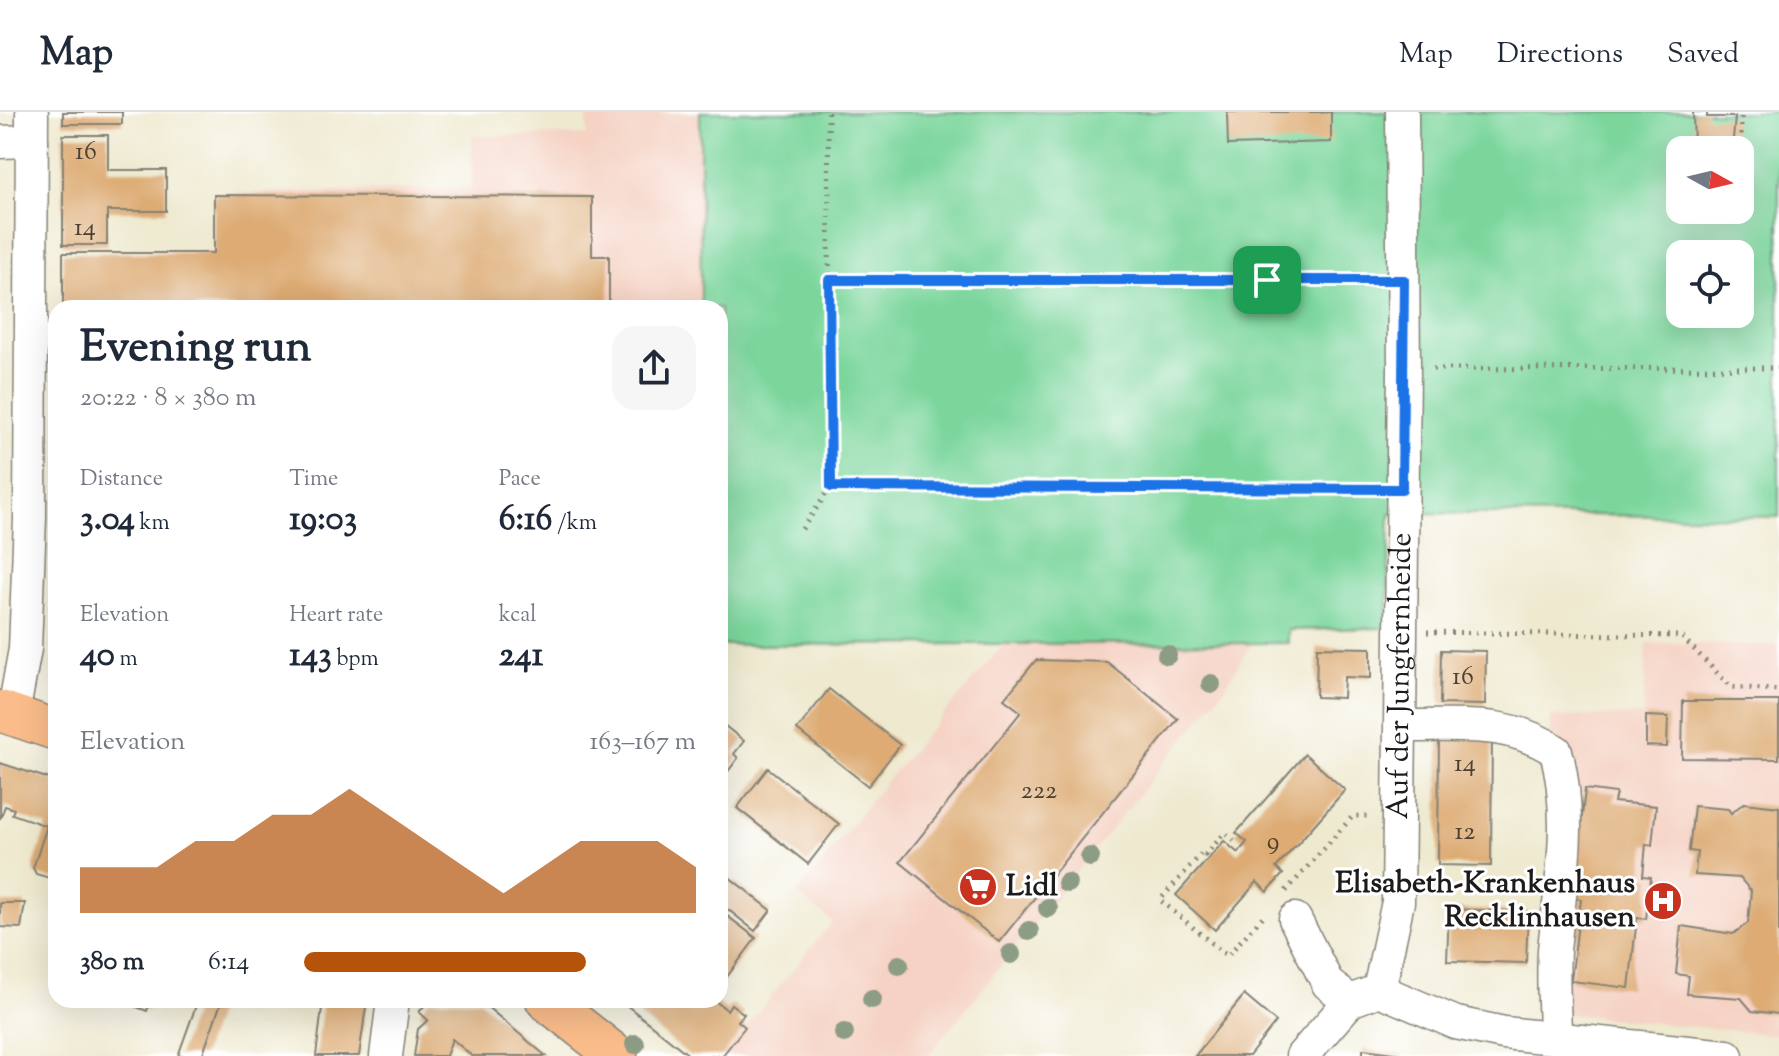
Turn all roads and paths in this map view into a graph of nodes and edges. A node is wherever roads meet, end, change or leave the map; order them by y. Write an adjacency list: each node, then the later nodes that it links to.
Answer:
1 (828, 112): 7 (path)
2 (1402, 112): 8 (street, Auf der Jungfernheide)
3 (1741, 112): 5 (path)
4 (32, 126): 6 (street); 13 (street)
5 (1741, 136)
6 (0, 142)
7 (829, 280): 8 (path); 11 (path)
8 (1404, 280): 9 (street, Auf der Jungfernheide)
9 (1404, 368): 10 (path); 12 (street, Auf der Jungfernheide)
10 (1779, 368)
11 (831, 487): 12 (path); 14 (path)
12 (1402, 489): 15 (street, Auf der Jungfernheide)
13 (15, 517): 17 (street)
14 (802, 529)
15 (1402, 632): 16 (path); 18 (street, Auf der Jungfernheide)
16 (1779, 690)
17 (7, 713): 19 (main road)
18 (1401, 726): 20 (street, Auf der Jungfernheide); 26 (street)
19 (48, 727)
20 (1399, 816): 22 (path); 23 (street, Auf der Jungfernheide)
21 (1234, 841): 22 (path)
22 (1284, 905): 23 (street)
23 (1364, 995): 26 (street); 30 (street, Auf der Jungfernheide)
24 (392, 1008): 28 (street)
25 (556, 1008): 29 (main road)
26 (1555, 1038): 27 (street)
27 (1660, 1052): 31 (street)
28 (386, 1056)
29 (617, 1056)
30 (1302, 1056)
31 (1727, 1056)

